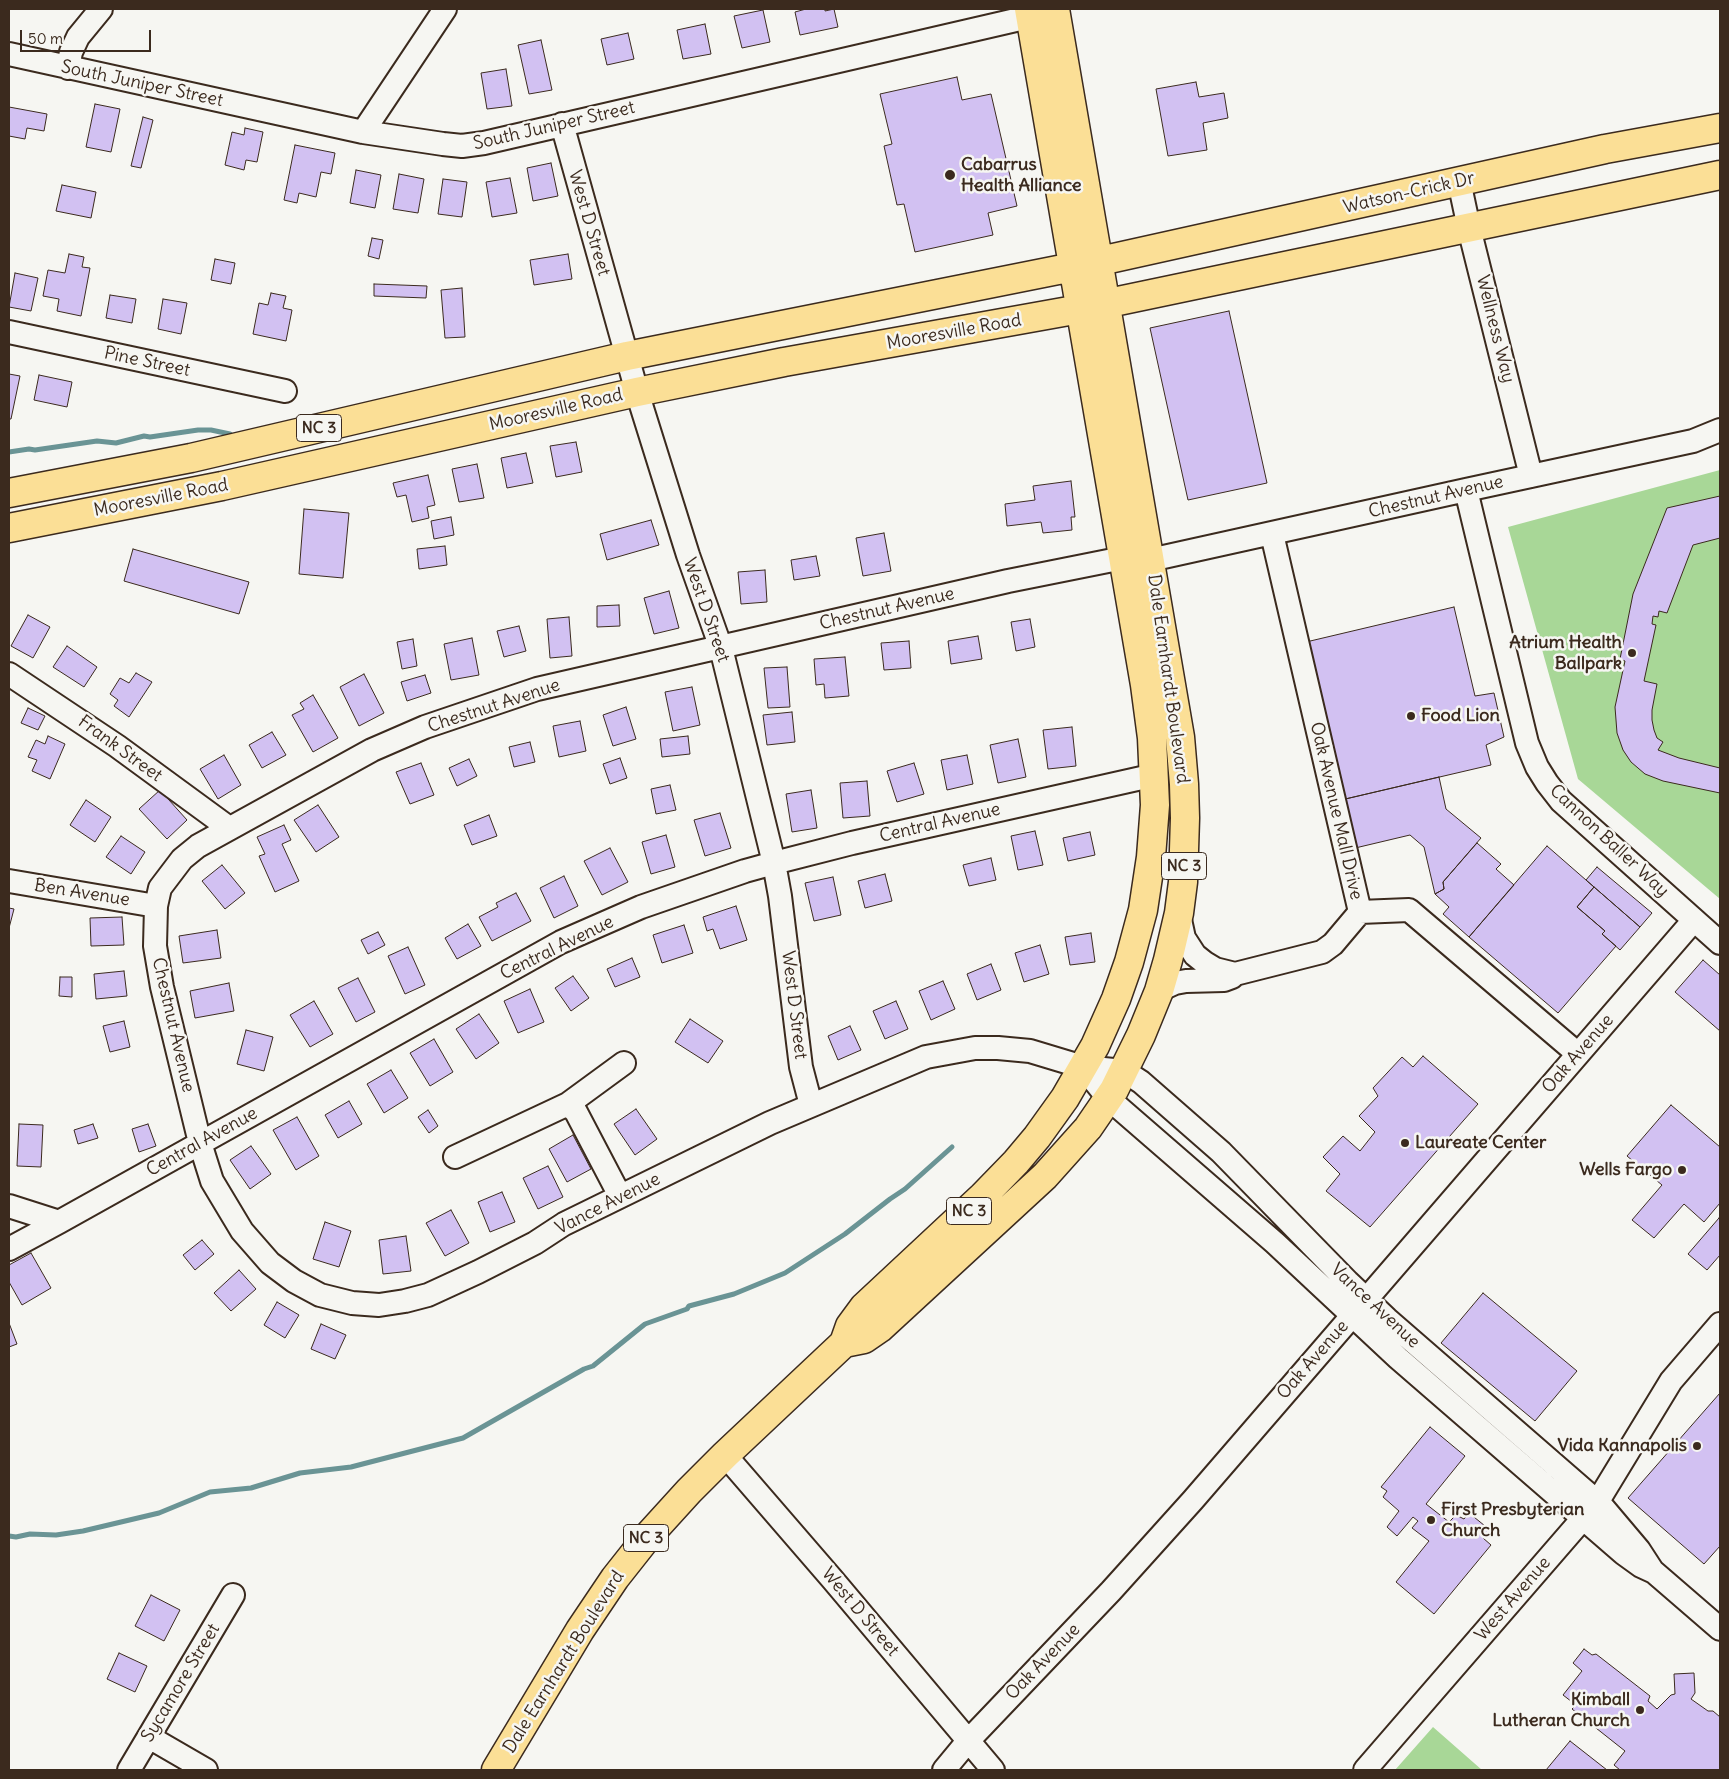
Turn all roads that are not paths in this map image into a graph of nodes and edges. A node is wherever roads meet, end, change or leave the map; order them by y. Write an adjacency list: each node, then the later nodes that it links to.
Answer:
1 (101, 9): 5 (street)
2 (445, 9): 8 (street)
3 (1047, 11): 6 (street, South Juniper Street); 12 (main road, Dale Earnhardt Boulevard)
4 (9, 54): 5 (street, South Juniper Street)
5 (68, 68): 8 (street, South Juniper Street)
6 (562, 124): 8 (street, South Juniper Street); 15 (street, West D Street)
7 (1720, 128): 10 (main road, Watson-Crick Dr)
8 (363, 132)
9 (1720, 175): 11 (main road)
10 (1459, 182): 11 (street, Wellness Way); 12 (main road, Watson-Crick Dr)
11 (1469, 228): 13 (main road); 19 (street, Wellness Way)
12 (1086, 264): 13 (main road, Dale Earnhardt Boulevard / NC 3); 15 (main road, Mooresville Road)
13 (1093, 306): 17 (main road, Mooresville Road); 24 (main road, Dale Earnhardt Boulevard / NC 3); 25 (main road, Dale Earnhardt Boulevard / NC 3)
14 (9, 332): 16 (street, Pine Street)
15 (627, 356): 17 (street, West D Street); 21 (main road, Mooresville Road / NC 3)
16 (285, 391)
17 (637, 392): 22 (main road, Mooresville Road); 26 (street, West D Street)
18 (1720, 430): 19 (street, Chestnut Avenue)
19 (1532, 476): 20 (street, Chestnut Avenue)
20 (1466, 490): 23 (street, Chestnut Avenue); 35 (street, Cannon Baller Way)
21 (9, 493)
22 (9, 528)
23 (1272, 534): 25 (street, Chestnut Avenue); 33 (street, Oak Avenue Mall Drive)
24 (1123, 558): 26 (street, Chestnut Avenue); 28 (main road, Dale Earnhardt Boulevard / NC 3)
25 (1150, 560): 34 (main road, Dale Earnhardt Boulevard / NC 3)
26 (721, 648): 29 (street, Chestnut Avenue); 30 (street, West D Street)
27 (9, 674): 29 (street, Frank Street)
28 (1155, 775): 30 (street, Central Avenue); 41 (main road, Dale Earnhardt Boulevard / NC 3)
29 (229, 828): 32 (street, Chestnut Avenue)
30 (774, 863): 45 (street, West D Street); 46 (street, Central Avenue)
31 (9, 881): 32 (street, Ben Avenue)
32 (156, 906): 46 (street, Chestnut Avenue)
33 (1360, 912): 37 (street); 39 (street, Oak Avenue Mall Drive)
34 (1179, 913): 37 (street); 38 (main road, Dale Earnhardt Boulevard / NC 3)
35 (1694, 920): 36 (street, Cannon Baller Way); 39 (street, Oak Avenue)
36 (1720, 943)
37 (1235, 974): 38 (street)
38 (1155, 1000): 42 (main road, Dale Earnhardt Boulevard / NC 3)
39 (1578, 1054): 52 (street, Oak Avenue)
40 (624, 1063): 44 (street)
41 (1083, 1067): 42 (street, Vance Avenue); 43 (street, Vance Avenue); 45 (street, Vance Avenue); 54 (main road, Dale Earnhardt Boulevard / NC 3)
42 (1124, 1071): 43 (main road, Dale Earnhardt Boulevard / NC 3); 52 (street, Vance Avenue)
43 (1109, 1099): 52 (street, Vance Avenue); 54 (main road, Dale Earnhardt Boulevard / NC 3)
44 (568, 1104): 47 (street); 48 (street)
45 (811, 1105): 48 (street, Vance Avenue)
46 (200, 1143): 48 (street, Vance Avenue); 50 (street, Central Avenue)
47 (455, 1156)
48 (620, 1196)
49 (9, 1206): 50 (street)
50 (60, 1222): 51 (street, Central Avenue)
51 (9, 1249)
52 (1359, 1308): 56 (street, Vance Avenue); 57 (street, Vance Avenue); 62 (street, Oak Avenue)
53 (1720, 1324): 56 (street, West Avenue)
54 (844, 1343): 55 (main road, Dale Earnhardt Boulevard / NC 3)
55 (725, 1455): 62 (street, West D Street); 65 (main road, Dale Earnhardt Boulevard / NC 3)
56 (1598, 1501): 57 (street, West Avenue); 58 (street, Vance Avenue)
57 (1583, 1518): 58 (street, Vance Avenue); 68 (street, West Avenue)
58 (1652, 1570): 60 (street, Vance Avenue)
59 (233, 1595): 61 (street, Sycamore Street)
60 (1720, 1629)
61 (149, 1737): 63 (street, Sycamore Street); 64 (street)
62 (968, 1741): 66 (street, Oak Avenue); 67 (street, West D Street)
63 (129, 1770)
64 (206, 1770)
65 (496, 1770)
66 (944, 1770)
67 (992, 1770)
68 (1365, 1770)

